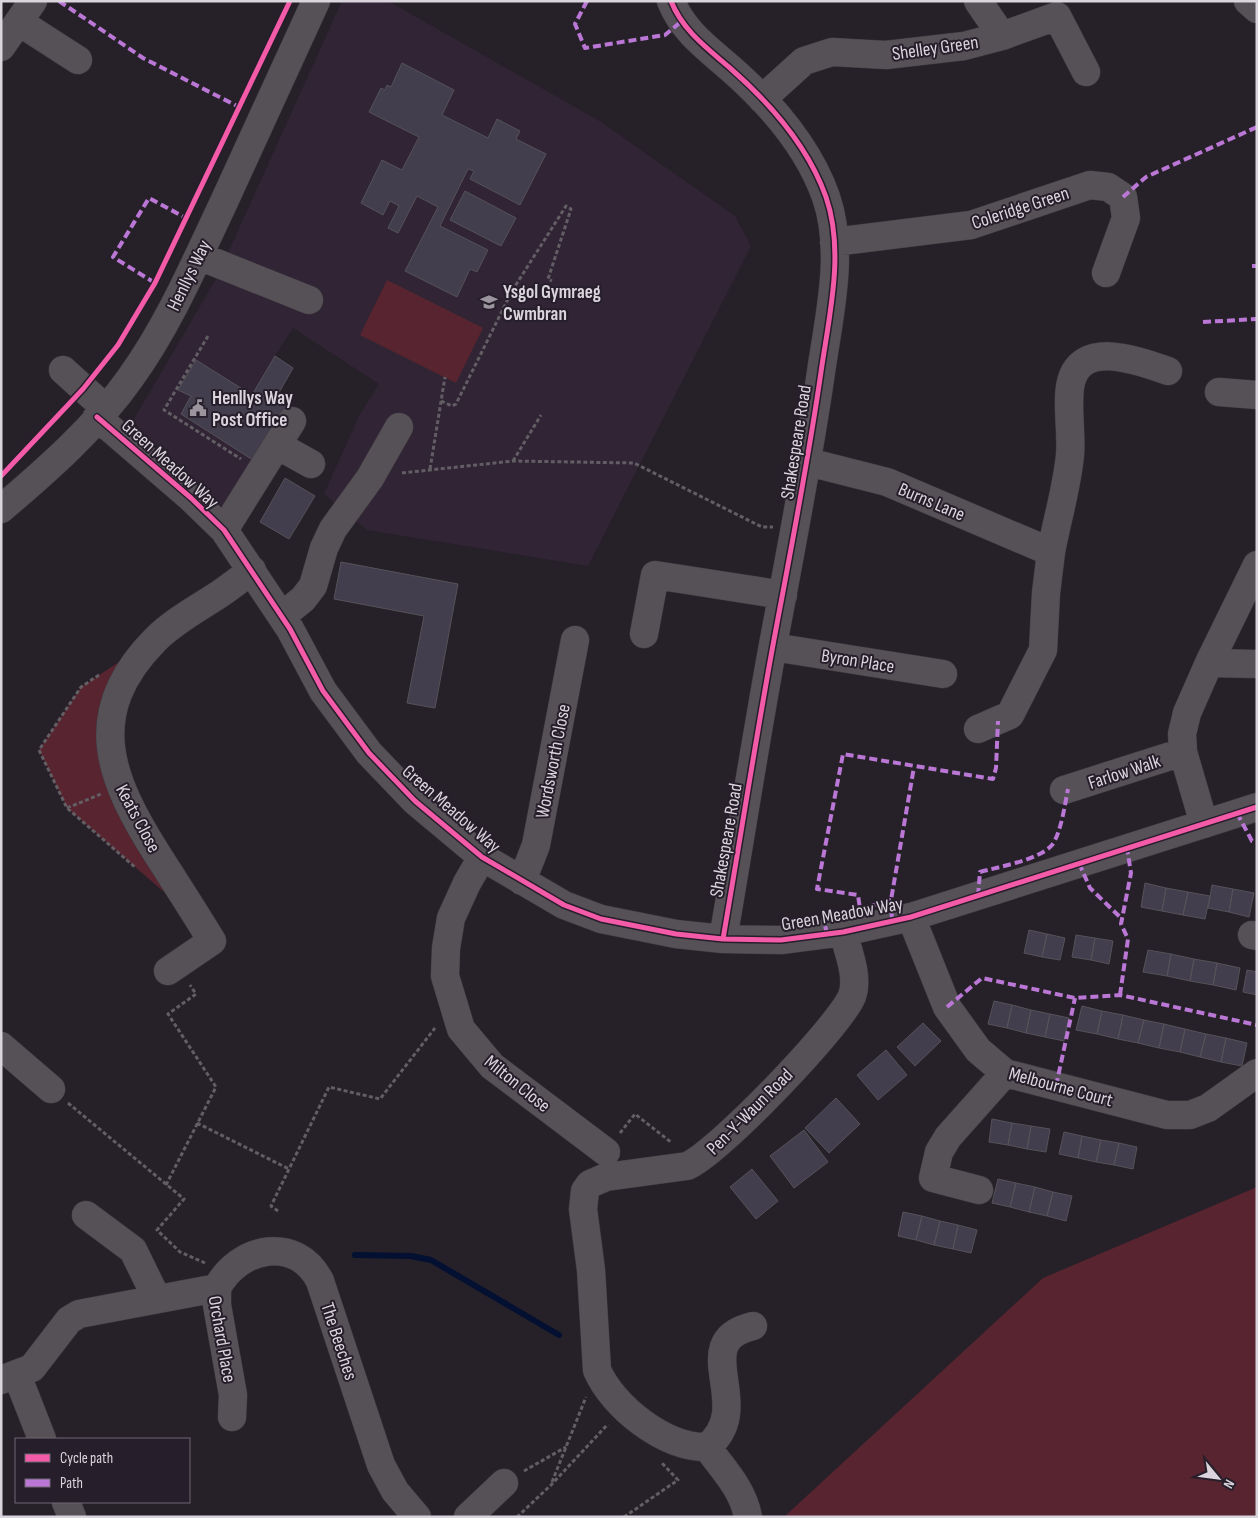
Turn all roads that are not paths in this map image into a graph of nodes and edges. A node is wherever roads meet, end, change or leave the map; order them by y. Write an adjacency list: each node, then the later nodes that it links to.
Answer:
1 (316, 1): 13 (street, Henllys Way)
2 (671, 1): 11 (street, Shakespeare Road)
3 (978, 1): 7 (street)
4 (1248, 1): 5 (street)
5 (1257, 9)
6 (26, 11): 8 (street); 9 (street)
7 (1002, 36): 10 (street, Shelley Green); 11 (street, Shelley Green)
8 (1, 47)
9 (78, 60)
10 (1086, 72)
11 (762, 99): 12 (street, Shakespeare Road)
12 (834, 242): 14 (street, Coleridge Green); 24 (street, Shakespeare Road)
13 (199, 256): 15 (street); 20 (street, Henllys Way)
14 (1106, 273)
15 (309, 300)
16 (63, 370): 20 (street, Green Meadow Way)
17 (1168, 371): 28 (street)
18 (1219, 392): 19 (street)
19 (1257, 395)
20 (101, 413): 26 (street, Henllys Way); 27 (street, Green Meadow Way)
21 (292, 421): 23 (street)
22 (399, 427): 32 (street)
23 (277, 445): 25 (street); 27 (street)
24 (808, 462): 28 (street, Burns Lane); 31 (street, Shakespeare Road)
25 (311, 464)
26 (1, 509)
27 (224, 530): 30 (street, Green Meadow Way)
28 (1051, 552): 39 (street)
29 (1257, 565): 36 (street, Farlow Walk)
30 (252, 570): 32 (street, Green Meadow Way); 49 (street, Keats Close)
31 (783, 595): 33 (street); 35 (street, Shakespeare Road)
32 (282, 616): 44 (street, Green Meadow Way)
33 (644, 634)
34 (576, 640): 45 (street, Wordsworth Close)
35 (773, 646): 38 (street, Byron Place); 48 (street, Shakespeare Road)
36 (1210, 663): 37 (street); 40 (street, Farlow Walk)
37 (1257, 664)
38 (943, 674)
39 (978, 729)
40 (1183, 752): 41 (street, Farlow Walk); 43 (street, Farlow Walk)
41 (1064, 790)
42 (1257, 807): 43 (street, Green Meadow Way)
43 (1204, 824): 46 (street, Green Meadow Way)
44 (482, 857): 45 (street, Green Meadow Way); 54 (street, Milton Close)
45 (522, 881): 48 (street, Green Meadow Way)
46 (911, 917): 47 (street, Green Meadow Way); 51 (street, Melbourne Court)
47 (843, 932): 48 (street, Green Meadow Way); 63 (street, Pen-Y-Waun Road)
48 (723, 939)
49 (172, 968)
50 (1, 1046): 53 (street)
51 (1005, 1073): 52 (street, Melbourne Court); 55 (street)
52 (1257, 1073)
53 (52, 1089)
54 (606, 1152)
55 (979, 1190)
56 (86, 1215): 58 (street)
57 (222, 1281): 58 (street, Orchard Place); 61 (street, Orchard Place); 67 (street, The Beeches)
58 (158, 1300): 60 (street, Orchard Place)
59 (753, 1326): 63 (street)
60 (9, 1378): 62 (street)
61 (232, 1417)
62 (41, 1438)
63 (707, 1447): 69 (street)
64 (504, 1483): 68 (street)
65 (66, 1503): 66 (street)
66 (72, 1517)
67 (417, 1517)
68 (468, 1517)
69 (748, 1517)

